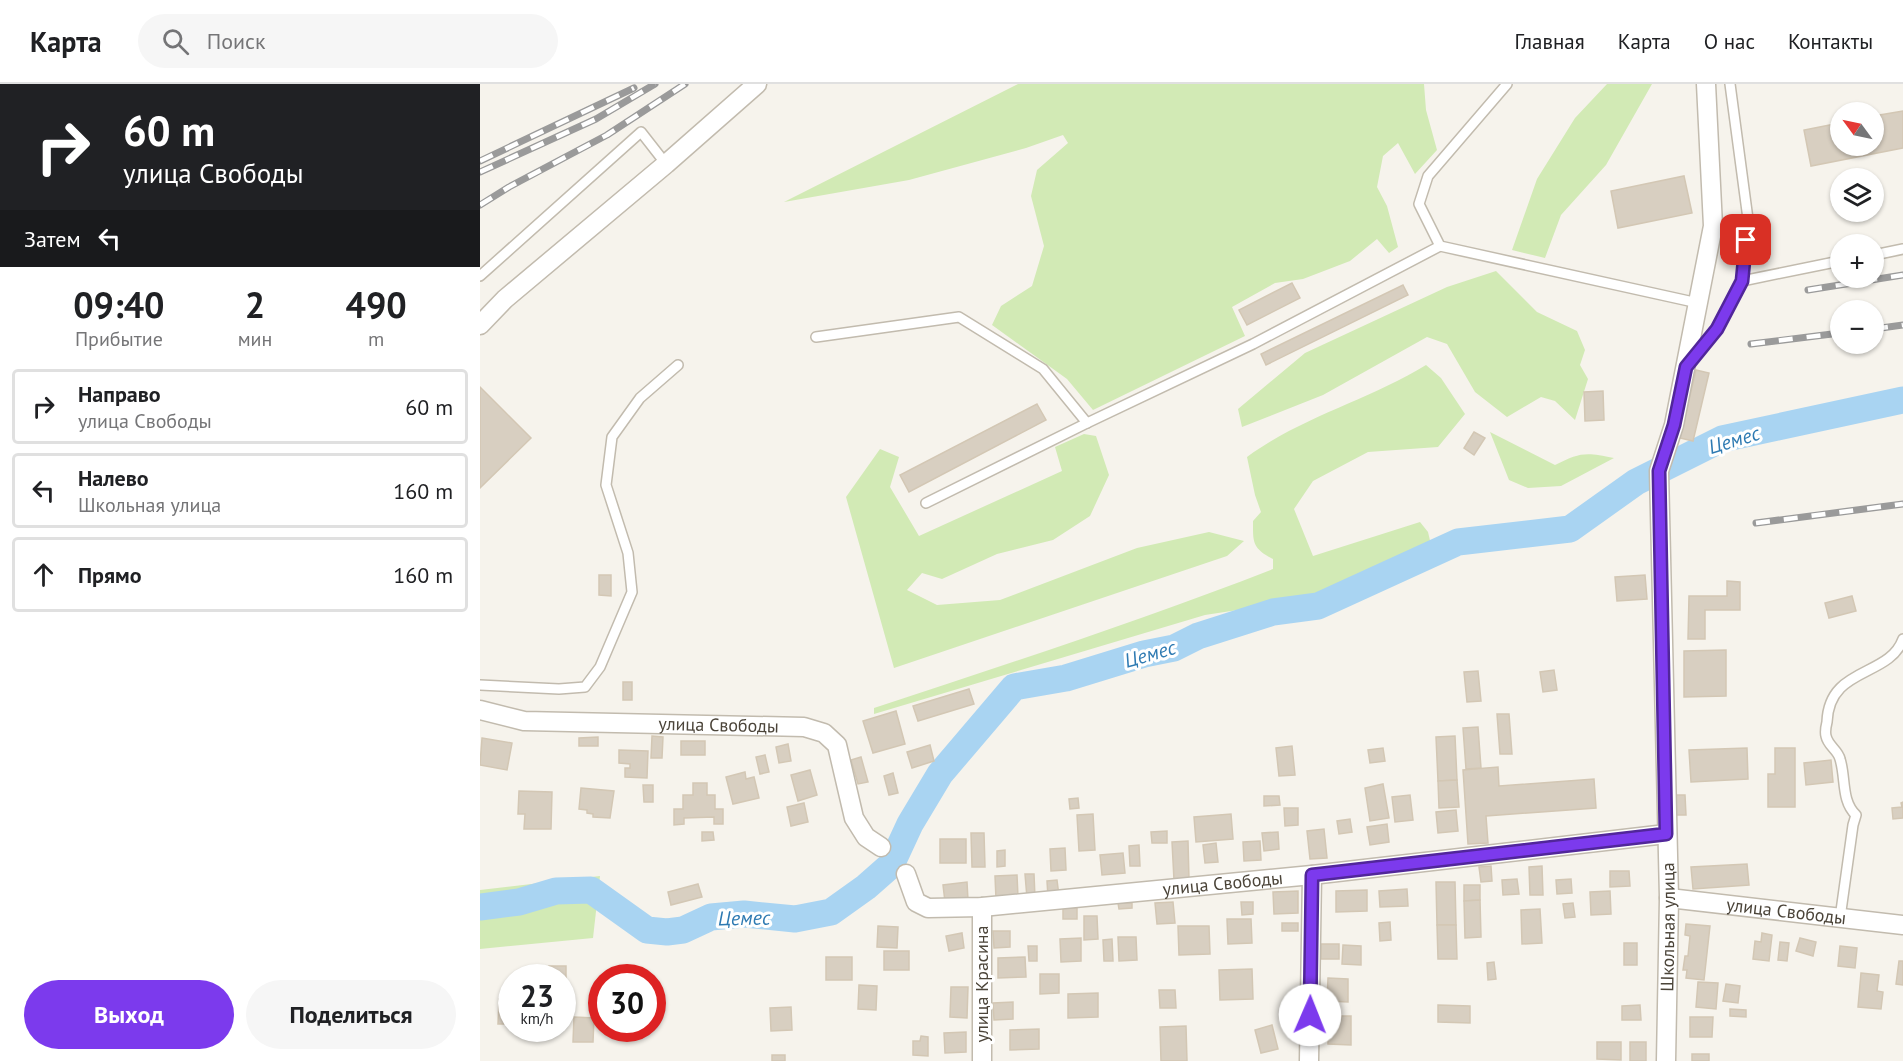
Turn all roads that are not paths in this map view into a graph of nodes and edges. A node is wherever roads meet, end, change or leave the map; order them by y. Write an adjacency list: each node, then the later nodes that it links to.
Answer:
1 (757, 84): 5 (street)
2 (1507, 84): 6 (lane)
3 (1706, 84): 12 (street, Школьная улица)
4 (1730, 84): 11 (lane)
5 (666, 164): 10 (lane); 13 (street)
6 (1440, 246): 12 (lane); 17 (lane)
7 (1903, 249): 8 (lane)
8 (1884, 253)
9 (1830, 263): 11 (lane)
10 (480, 276)
11 (1742, 281): 16 (lane)
12 (1698, 303): 16 (street, Школьная улица)
13 (480, 325)
14 (816, 338): 17 (lane)
15 (678, 365): 20 (lane)
16 (1686, 367): 22 (street, Школьная улица)
17 (1087, 423): 18 (lane)
18 (926, 503)
19 (1903, 639): 28 (lane)
20 (480, 685)
21 (480, 710): 23 (street, улица Свободы)
22 (1666, 834): 25 (street, улица Свободы); 26 (street, Школьная улица)
23 (881, 847)
24 (906, 874): 27 (street, улица Свободы)
25 (1312, 875): 27 (street, улица Свободы); 31 (street)
26 (1669, 898): 28 (street, улица Свободы); 32 (street, Школьная улица)
27 (982, 907): 30 (street, улица Красина)
28 (1840, 918): 29 (street, улица Свободы)
29 (1903, 925)
30 (982, 1061)
31 (1310, 1061)
32 (1666, 1061)

